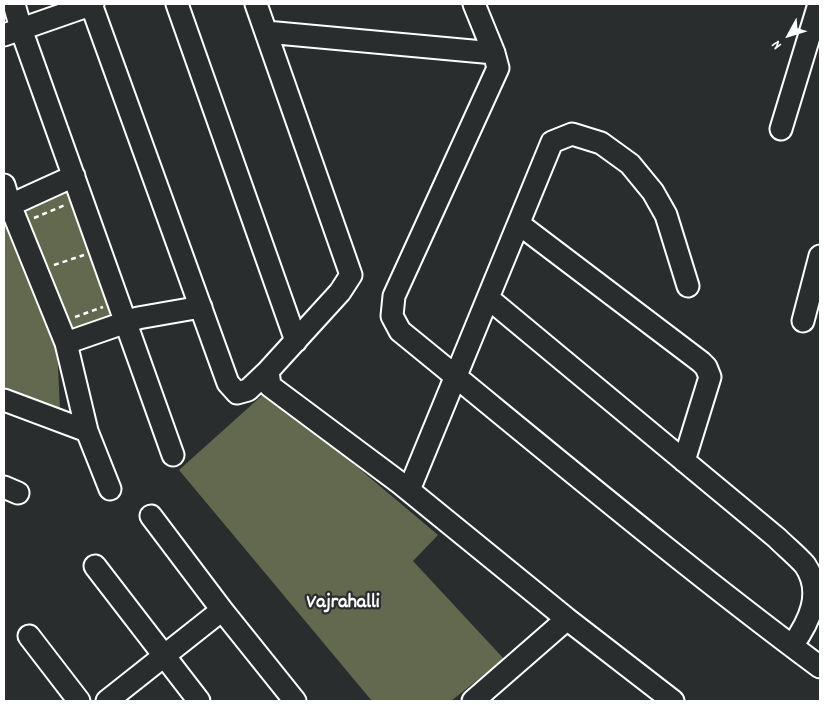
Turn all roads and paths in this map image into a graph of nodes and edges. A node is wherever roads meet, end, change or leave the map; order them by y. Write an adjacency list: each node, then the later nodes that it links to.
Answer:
1 (14, 4): 7 (street)
2 (92, 4): 7 (street); 22 (street)
3 (178, 4): 26 (street)
4 (256, 4): 8 (street)
5 (474, 4): 9 (street)
6 (819, 4): 10 (street)
7 (13, 32): 11 (street)
8 (266, 32): 9 (street); 26 (street)
9 (494, 53): 29 (street)
10 (781, 128)
11 (74, 176): 12 (street); 25 (street)
12 (6, 199): 27 (street)
13 (68, 204): 14 (path)
14 (34, 218)
15 (519, 224): 19 (street); 20 (street); 33 (street)
16 (86, 254): 18 (path)
17 (820, 256): 24 (street)
18 (52, 266)
19 (688, 286)
20 (488, 298): 29 (street); 33 (street)
21 (105, 306): 23 (path)
22 (201, 307): 25 (street); 28 (street)
23 (71, 319)
24 (803, 320)
25 (125, 322): 27 (street); 32 (street)
26 (296, 341): 28 (street)
27 (66, 343): 31 (street)
28 (268, 371): 35 (street)
29 (456, 376): 35 (street); 41 (street)
30 (4, 400): 31 (street)
31 (87, 431): 34 (street)
32 (173, 455)
33 (684, 461): 41 (street)
34 (110, 489)
35 (409, 490): 39 (street)
36 (151, 516): 38 (street)
37 (95, 566): 42 (street)
38 (222, 610): 42 (street); 47 (street)
39 (567, 619): 48 (street); 49 (street)
40 (29, 636): 44 (street)
41 (792, 646): 43 (street)
42 (164, 656): 45 (street); 46 (street)
43 (820, 667)
44 (79, 701)
45 (107, 701)
46 (200, 701)
47 (296, 701)
48 (473, 701)
49 (673, 701)

